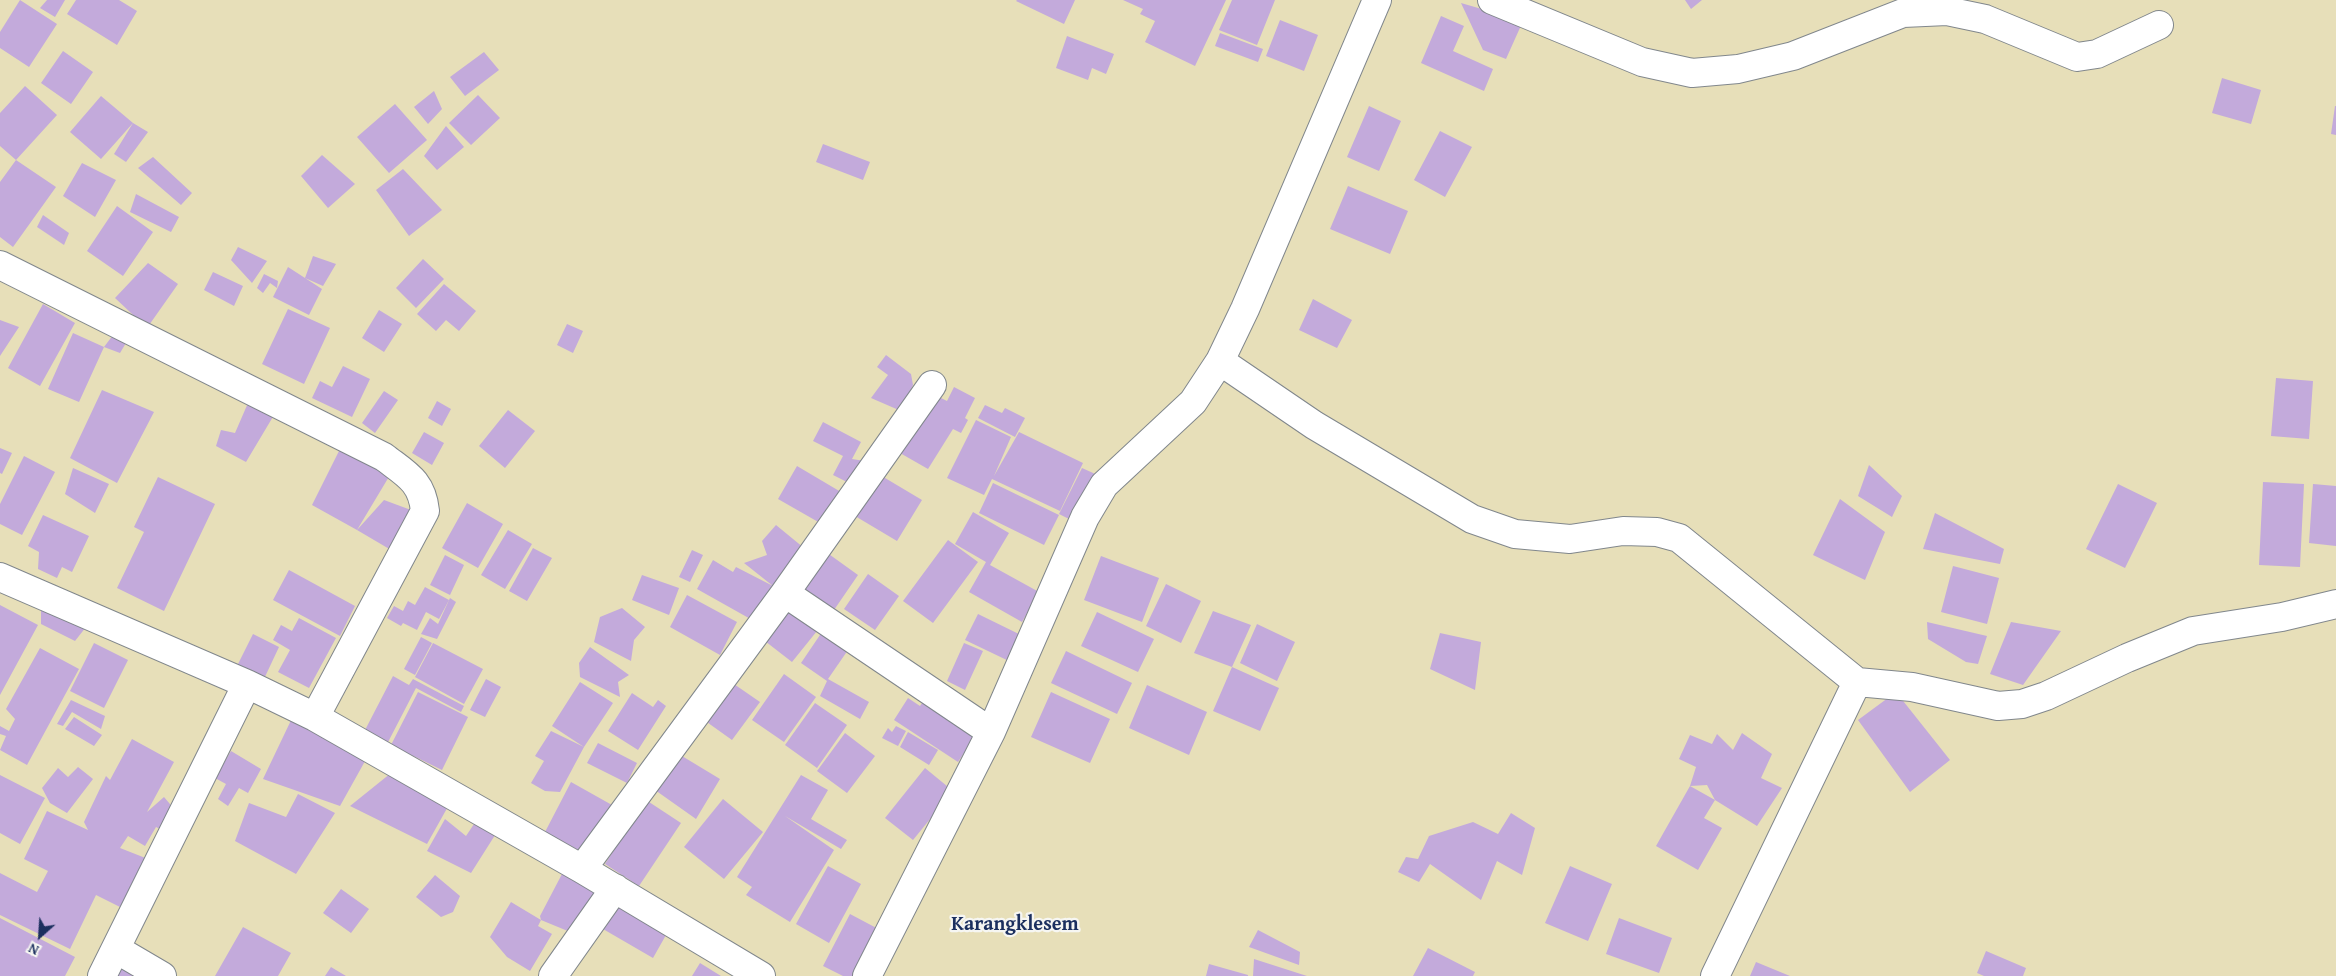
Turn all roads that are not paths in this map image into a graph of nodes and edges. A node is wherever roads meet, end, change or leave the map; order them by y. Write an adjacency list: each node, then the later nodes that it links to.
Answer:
1 (1377, 0): 5 (street)
2 (1492, 0): 3 (street)
3 (2159, 25)
4 (0, 265): 12 (street)
5 (1220, 361): 10 (street); 13 (street)
6 (932, 385): 8 (street)
7 (0, 577): 11 (street)
8 (785, 593): 13 (street); 14 (street)
9 (2336, 604): 10 (street)
10 (1857, 682): 22 (street)
11 (247, 684): 12 (street); 16 (street)
12 (315, 717): 14 (street)
13 (990, 732): 21 (street)
14 (582, 869): 15 (street)
15 (614, 888): 19 (street); 20 (street)
16 (116, 949): 17 (street); 18 (street)
17 (102, 976)
18 (162, 976)
19 (552, 976)
20 (761, 976)
21 (867, 976)
22 (1715, 976)

